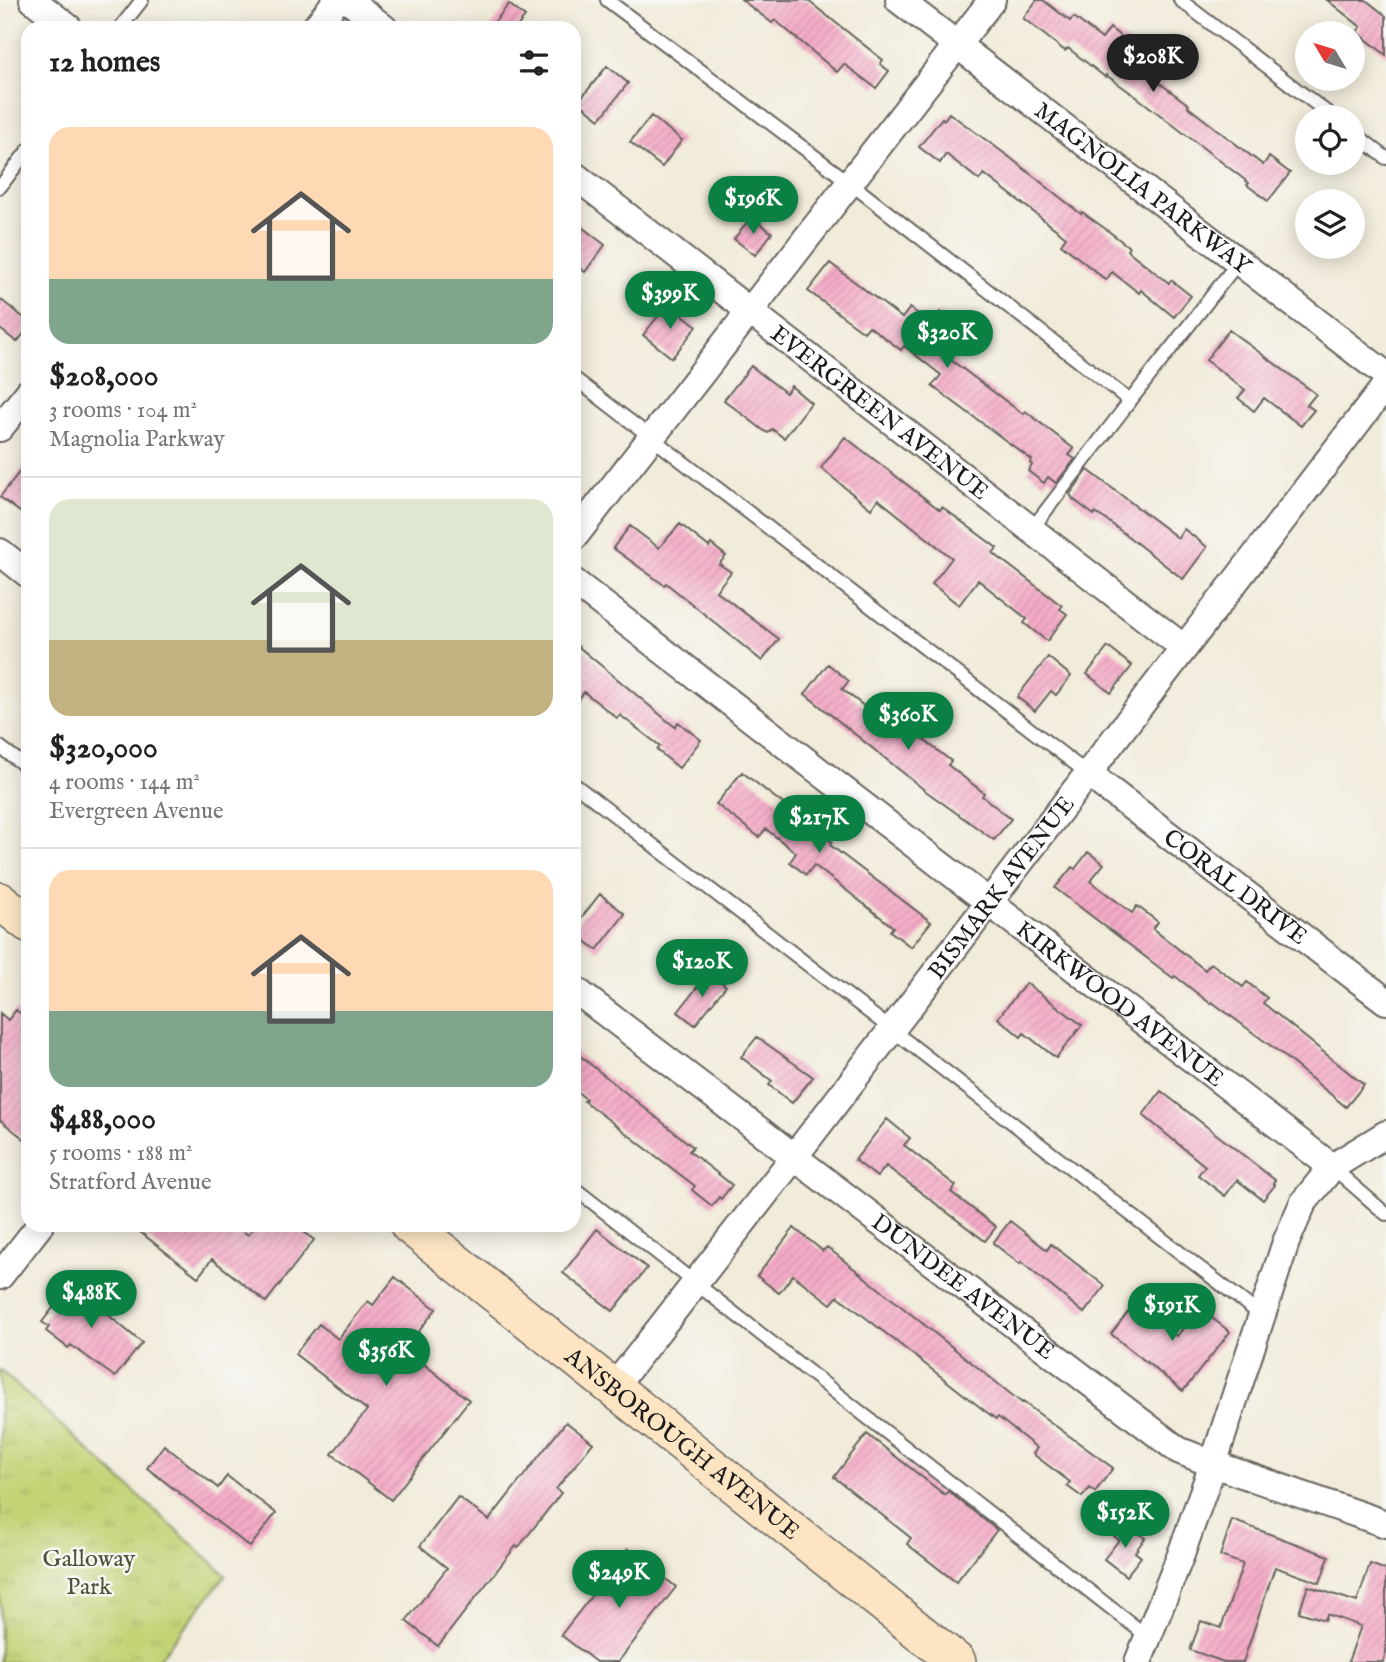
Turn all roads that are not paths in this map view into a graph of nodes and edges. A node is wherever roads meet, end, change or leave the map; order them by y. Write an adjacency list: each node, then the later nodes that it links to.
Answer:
1 (33, 0): 9 (street)
2 (142, 0): 10 (lane)
3 (337, 0): 11 (street)
4 (348, 0): 12 (street)
5 (607, 0): 19 (lane)
6 (899, 0): 13 (street, MAGNOLIA PARKWAY)
7 (992, 0): 13 (street)
8 (1181, 0): 14 (lane)
9 (60, 21)
10 (126, 21)
11 (320, 21)
12 (375, 21)
13 (958, 45): 19 (street); 21 (street, MAGNOLIA PARKWAY)
14 (1317, 105)
15 (1365, 141): 16 (lane)
16 (1386, 158)
17 (21, 159): 20 (lane)
18 (581, 180): 22 (street, EVERGREEN AVENUE)
19 (850, 183): 22 (street); 26 (lane)
20 (0, 187)
21 (1239, 261): 23 (street, MAGNOLIA PARKWAY); 26 (lane)
22 (750, 312): 29 (street); 31 (street, EVERGREEN AVENUE)
23 (1386, 375)
24 (581, 383): 29 (lane)
25 (1386, 385): 35 (street, BISMARK AVENUE)
26 (1130, 401): 31 (lane)
27 (21, 402): 28 (street)
28 (0, 428)
29 (651, 438): 30 (street); 38 (lane)
30 (581, 528)
31 (1031, 530): 35 (street, EVERGREEN AVENUE)
32 (0, 552): 33 (street)
33 (21, 568)
34 (581, 587): 41 (street, KIRKWOOD AVENUE)
35 (1184, 648): 38 (street, BISMARK AVENUE)
36 (0, 747): 37 (lane)
37 (21, 763)
38 (1087, 773): 41 (street, BISMARK AVENUE); 44 (street, CORAL DRIVE)
39 (581, 789): 45 (lane)
40 (0, 901): 42 (main road)
41 (988, 902): 45 (street, BISMARK AVENUE); 48 (street, KIRKWOOD AVENUE)
42 (21, 918)
43 (581, 994): 47 (street, DUNDEE AVENUE)
44 (1386, 1001)
45 (891, 1030): 47 (street, BISMARK AVENUE); 55 (lane)
46 (1386, 1134): 48 (street)
47 (794, 1157): 54 (street, BISMARK AVENUE); 57 (street, DUNDEE AVENUE)
48 (1332, 1167): 50 (lane); 55 (street)
49 (581, 1193): 54 (lane)
50 (1386, 1214)
51 (35, 1232): 53 (street)
52 (418, 1232): 56 (main road, ANSBOROUGH AVENUE)
53 (0, 1276)
54 (696, 1282): 56 (street, BISMARK AVENUE); 59 (lane)
55 (1262, 1316): 57 (street)
56 (614, 1387): 60 (main road, ANSBOROUGH AVENUE)
57 (1213, 1464): 58 (street, DUNDEE AVENUE); 59 (street)
58 (1386, 1524)
59 (1149, 1637): 61 (street)
60 (957, 1662)
61 (1138, 1662)

